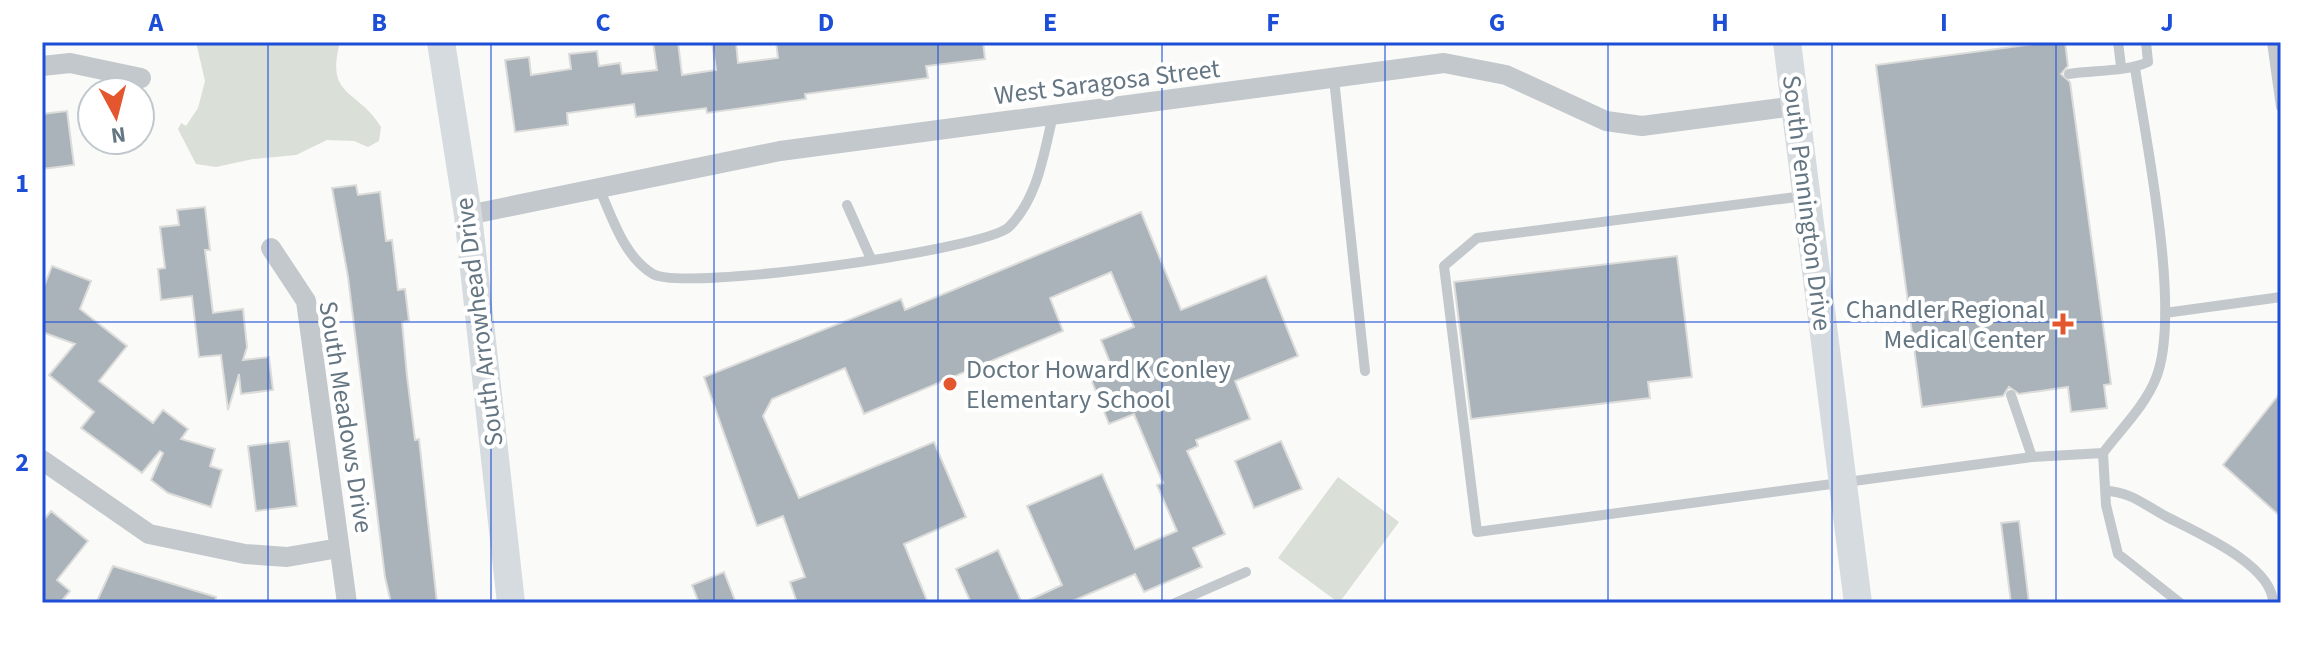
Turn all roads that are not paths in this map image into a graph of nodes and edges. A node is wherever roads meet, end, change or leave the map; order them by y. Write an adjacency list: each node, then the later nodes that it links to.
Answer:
1 (441, 42): 19 (street, South Arrowhead Drive)
2 (1787, 42): 13 (street, South Pennington Drive)
3 (2118, 42): 7 (lane)
4 (2146, 42): 8 (lane)
5 (2272, 42): 12 (lane)
6 (42, 66): 10 (street)
7 (2121, 66): 8 (lane); 9 (lane)
8 (2135, 68): 23 (lane)
9 (2069, 74)
10 (132, 76)
11 (1334, 79): 13 (street, West Saragosa Street); 15 (street, West Saragosa Street); 24 (lane)
12 (2279, 81): 14 (lane)
13 (1795, 106): 17 (street, South Pennington Drive)
14 (2281, 107)
15 (1053, 115): 16 (street, West Saragosa Street); 21 (lane)
16 (598, 186): 19 (street, West Saragosa Street); 21 (lane)
17 (1806, 196): 29 (street, South Pennington Drive); 29 (lane)
18 (847, 205): 21 (lane)
19 (468, 215): 34 (street, South Arrowhead Drive)
20 (271, 248): 31 (street, South Meadows Drive)
21 (871, 259)
22 (2281, 297): 23 (lane)
23 (2165, 313): 26 (lane)
24 (1365, 371)
25 (2011, 395): 27 (lane)
26 (2103, 453): 27 (lane); 30 (lane)
27 (2032, 457): 29 (lane)
28 (42, 460): 31 (street)
29 (1843, 486): 36 (street, South Pennington Drive)
30 (2105, 491): 37 (lane); 38 (lane)
31 (339, 548): 33 (street, South Meadows Drive)
32 (1246, 572): 35 (lane)
33 (347, 603)
34 (511, 603)
35 (1175, 603)
36 (1858, 603)
37 (2180, 603)
38 (2273, 603)

